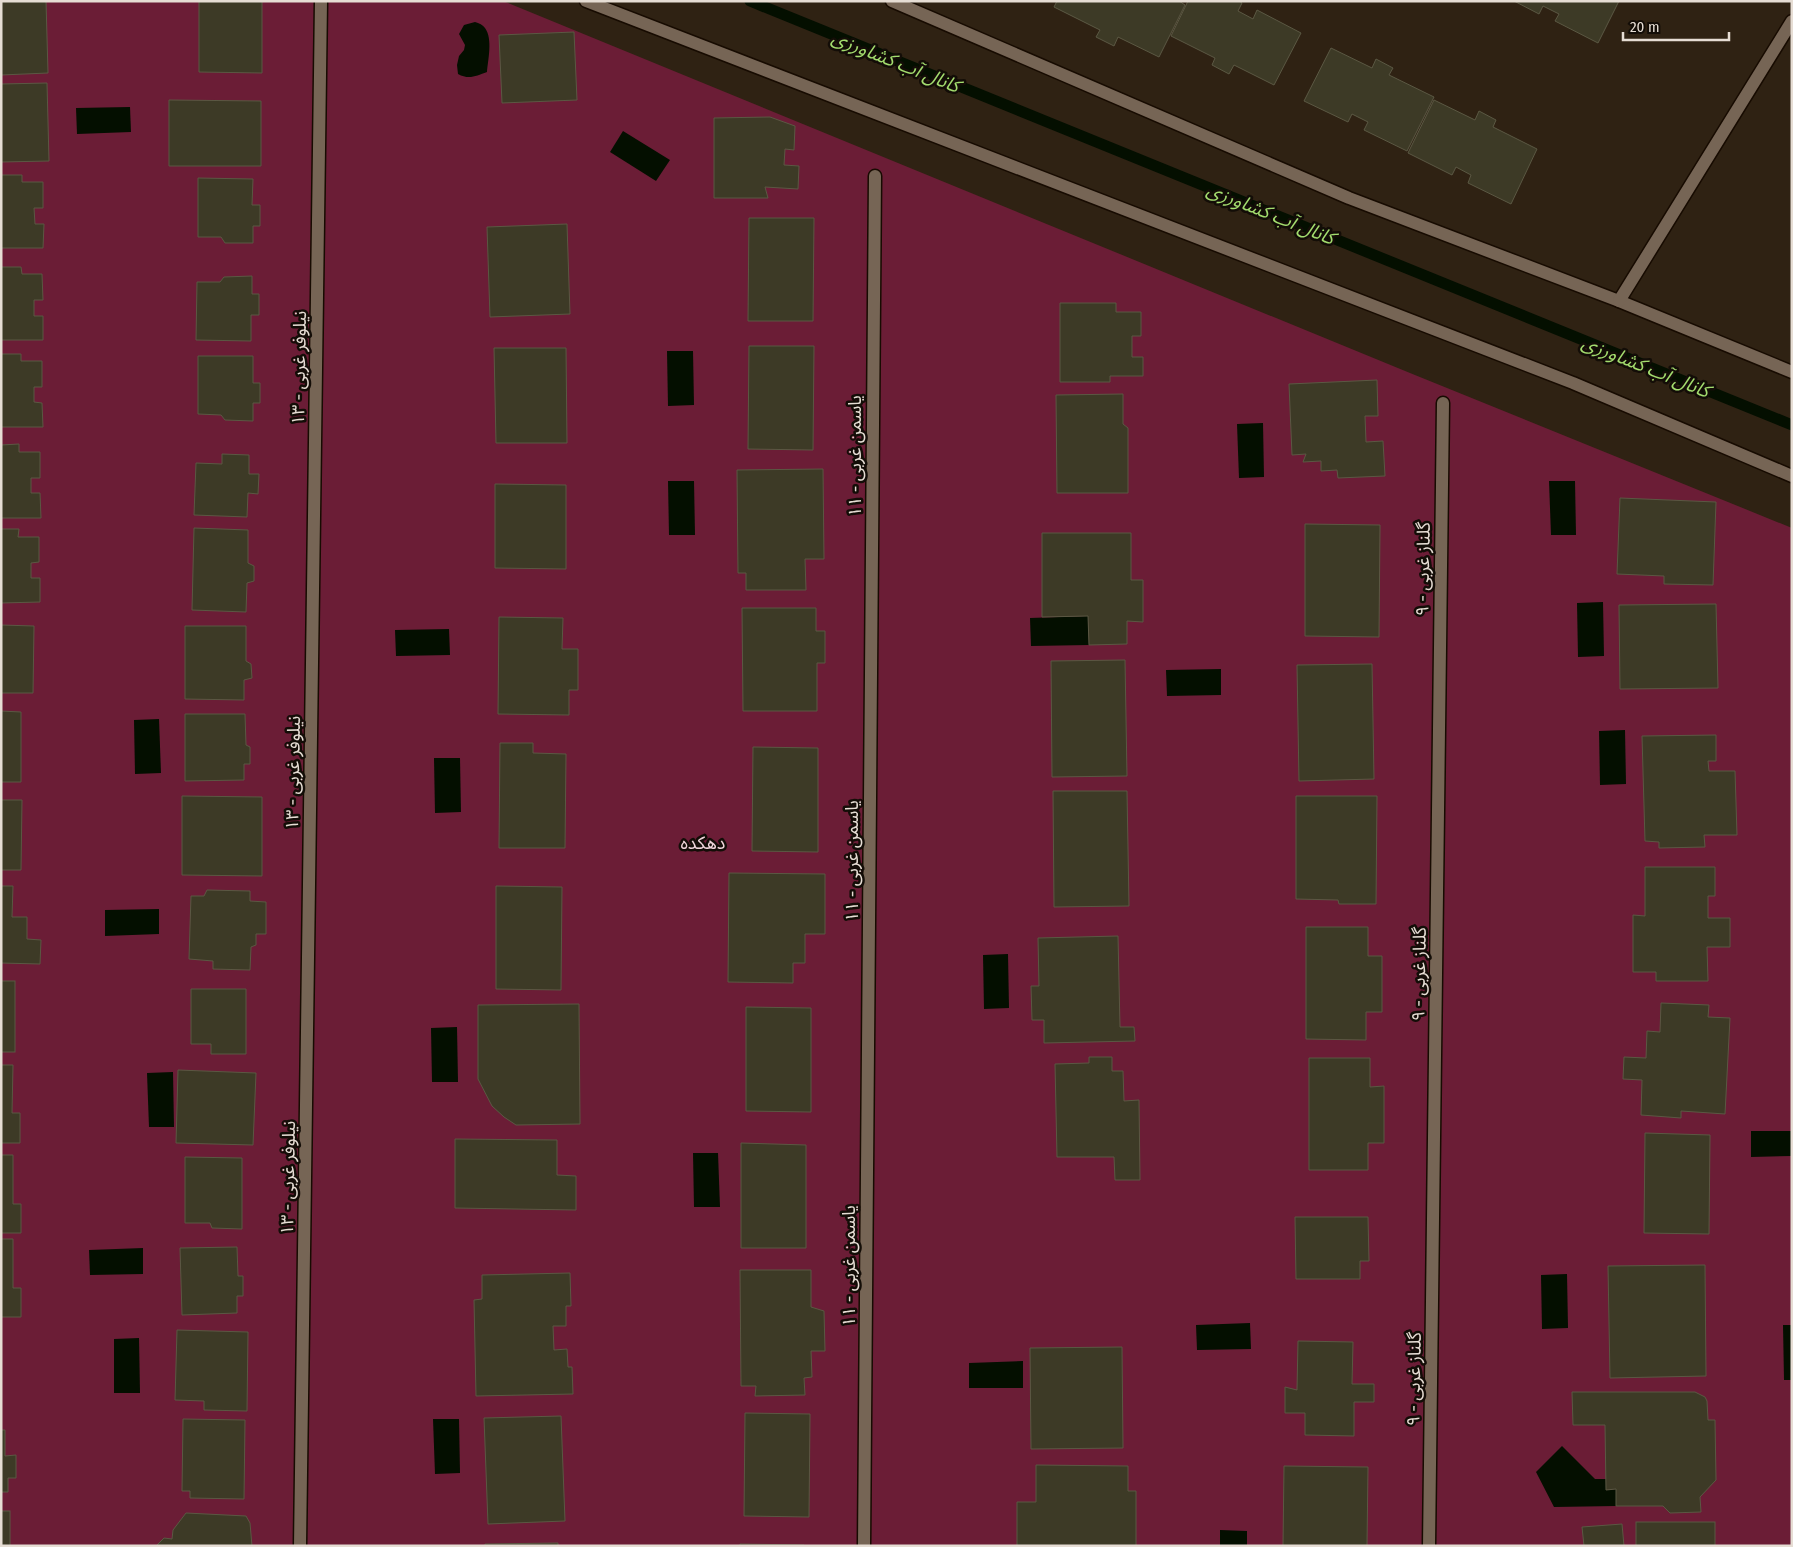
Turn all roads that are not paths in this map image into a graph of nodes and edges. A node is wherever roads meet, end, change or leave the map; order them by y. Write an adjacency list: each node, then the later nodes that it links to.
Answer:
1 (321, 1): 10 (street, نیلوفر غربی - ۱۳)
2 (586, 1): 9 (street)
3 (892, 1): 6 (street)
4 (1792, 21): 6 (street)
5 (875, 176): 11 (street, یاسمن غربی - ۱۱)
6 (1619, 301): 7 (street)
7 (1792, 372)
8 (1443, 403): 12 (street, گلناز غربی - ۹)
9 (1792, 476)
10 (300, 1546)
11 (864, 1546)
12 (1429, 1546)

